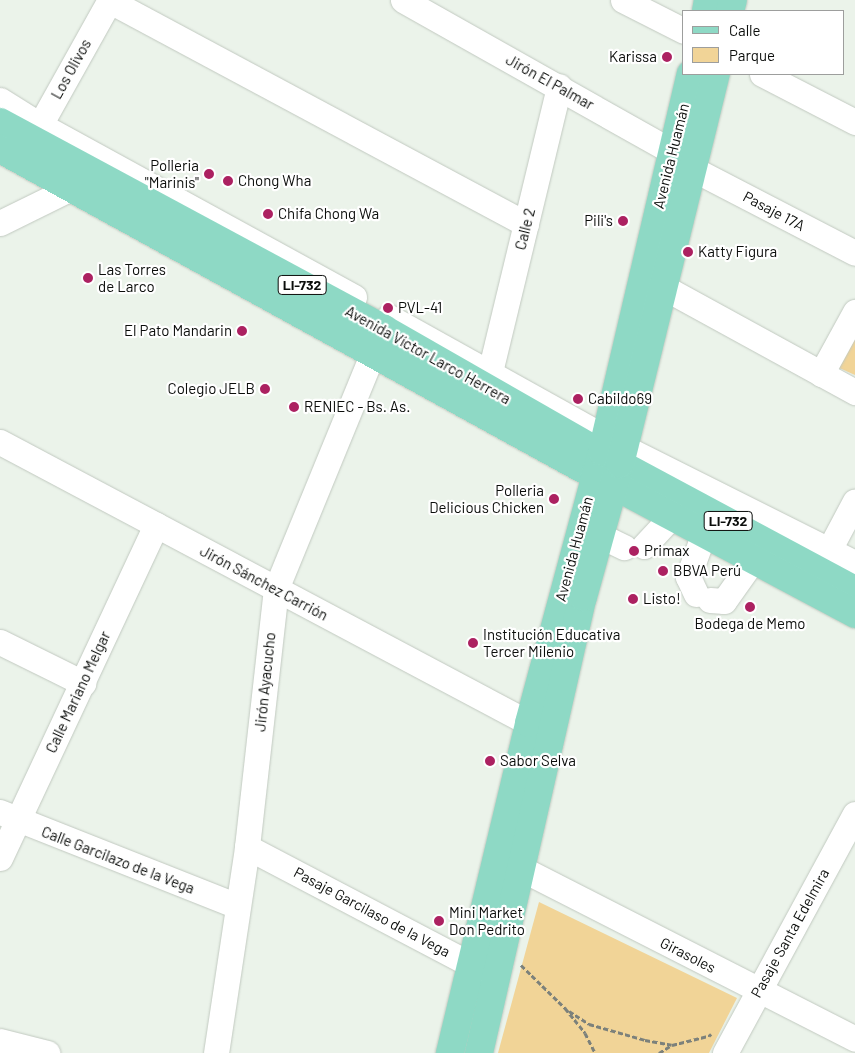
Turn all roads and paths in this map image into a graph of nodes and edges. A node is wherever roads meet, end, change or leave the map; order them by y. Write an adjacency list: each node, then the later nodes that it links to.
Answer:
1 (110, 0): 12 (street, Los Olivos); 18 (street)
2 (403, 0): 8 (street, Jirón El Palmar)
3 (623, 0): 4 (street)
4 (682, 30)
5 (690, 75): 14 (main road, Avenida Huamán)
6 (716, 75): 15 (main road, Avenida Huamán)
7 (764, 75): 11 (street)
8 (559, 86): 14 (street, Jirón El Palmar); 18 (street, Calle 2)
9 (0, 100): 12 (street, Avenida Víctor Larco Herrera)
10 (0, 122): 12 (main road, Avenida Víctor Larco Herrera / LI-732)
11 (855, 122)
12 (38, 133): 16 (main road, Avenida Víctor Larco Herrera / LI-732); 24 (street, Avenida Víctor Larco Herrera)
13 (0, 148): 16 (main road, Avenida Víctor Larco Herrera / LI-732)
14 (671, 151): 15 (street, Jirón El Palmar); 28 (main road, Avenida Huamán)
15 (693, 169): 19 (street, Pasaje 17A); 20 (main road, Avenida Huamán)
16 (77, 176): 17 (street); 22 (main road, Avenida Víctor Larco Herrera / LI-732); 23 (main road, Avenida Víctor Larco Herrera / LI-732)
17 (0, 223)
18 (526, 224): 24 (street, Calle 2)
19 (855, 253)
20 (665, 288): 25 (street); 28 (main road, Avenida Huamán)
21 (855, 312): 25 (street)
22 (384, 329): 23 (street, Jirón Ayacucho); 28 (main road, Avenida Víctor Larco Herrera / LI-732)
23 (372, 354): 28 (main road, Avenida Víctor Larco Herrera / LI-732); 36 (street, Jirón Ayacucho)
24 (490, 372): 28 (street, Avenida Víctor Larco Herrera)
25 (821, 374): 26 (street)
26 (855, 392)
27 (1, 446): 31 (street, Jirón Sánchez Carrión)
28 (610, 460): 30 (main road, Avenida Víctor Larco Herrera / LI-732); 32 (main road, Avenida Huamán); 34 (street, Avenida Víctor Larco Herrera); 38 (main road, Avenida Huamán)
29 (855, 501): 34 (street)
30 (688, 518): 32 (street); 33 (main road, Avenida Víctor Larco Herrera / LI-732); 33 (street)
31 (156, 525): 36 (street, Jirón Sánchez Carrión); 41 (street, Calle Mariano Melgar)
32 (599, 535): 38 (main road, Avenida Huamán)
33 (767, 560): 34 (main road, Avenida Víctor Larco Herrera / LI-732); 39 (main road, Avenida Víctor Larco Herrera / LI-732)
34 (824, 560): 35 (street, Avenida Víctor Larco Herrera); 37 (main road, Avenida Víctor Larco Herrera / LI-732)
35 (855, 563)
36 (276, 589): 42 (street, Jirón Sánchez Carrión); 45 (street, Jirón Ayacucho)
37 (855, 590)
38 (573, 594): 42 (main road, Avenida Huamán)
39 (855, 614)
40 (0, 642): 41 (street)
41 (83, 683): 44 (street, Calle Mariano Melgar)
42 (542, 723): 47 (main road, Avenida Huamán); 49 (main road, Avenida Huamán)
43 (855, 814): 51 (street, Pasaje Santa Edelmira)
44 (8, 816): 46 (street, Calle Mariano Melgar); 48 (street, Calle Garcilazo de la Vega)
45 (247, 847): 48 (street, Jirón Ayacucho); 49 (street, Pasaje Garcilaso de la Vega)
46 (0, 858)
47 (522, 869): 50 (main road, Avenida Huamán); 51 (street, Girasoles)
48 (237, 906): 58 (street, Jirón Ayacucho)
49 (472, 964): 50 (street, Pasaje Garcilaso de la Vega); 59 (main road, Avenida Huamán)
50 (508, 967): 52 (path); 60 (main road, Avenida Huamán)
51 (758, 991): 55 (street, Girasoles); 63 (street, Pasaje Santa Edelmira)
52 (565, 1008): 56 (path); 61 (path)
53 (716, 1029): 56 (path)
54 (0, 1041): 57 (street)
55 (849, 1043)
56 (672, 1045): 62 (path)
57 (47, 1053)
58 (216, 1053)
59 (450, 1053)
60 (479, 1053)
61 (595, 1053)
62 (659, 1053)
63 (725, 1053)

